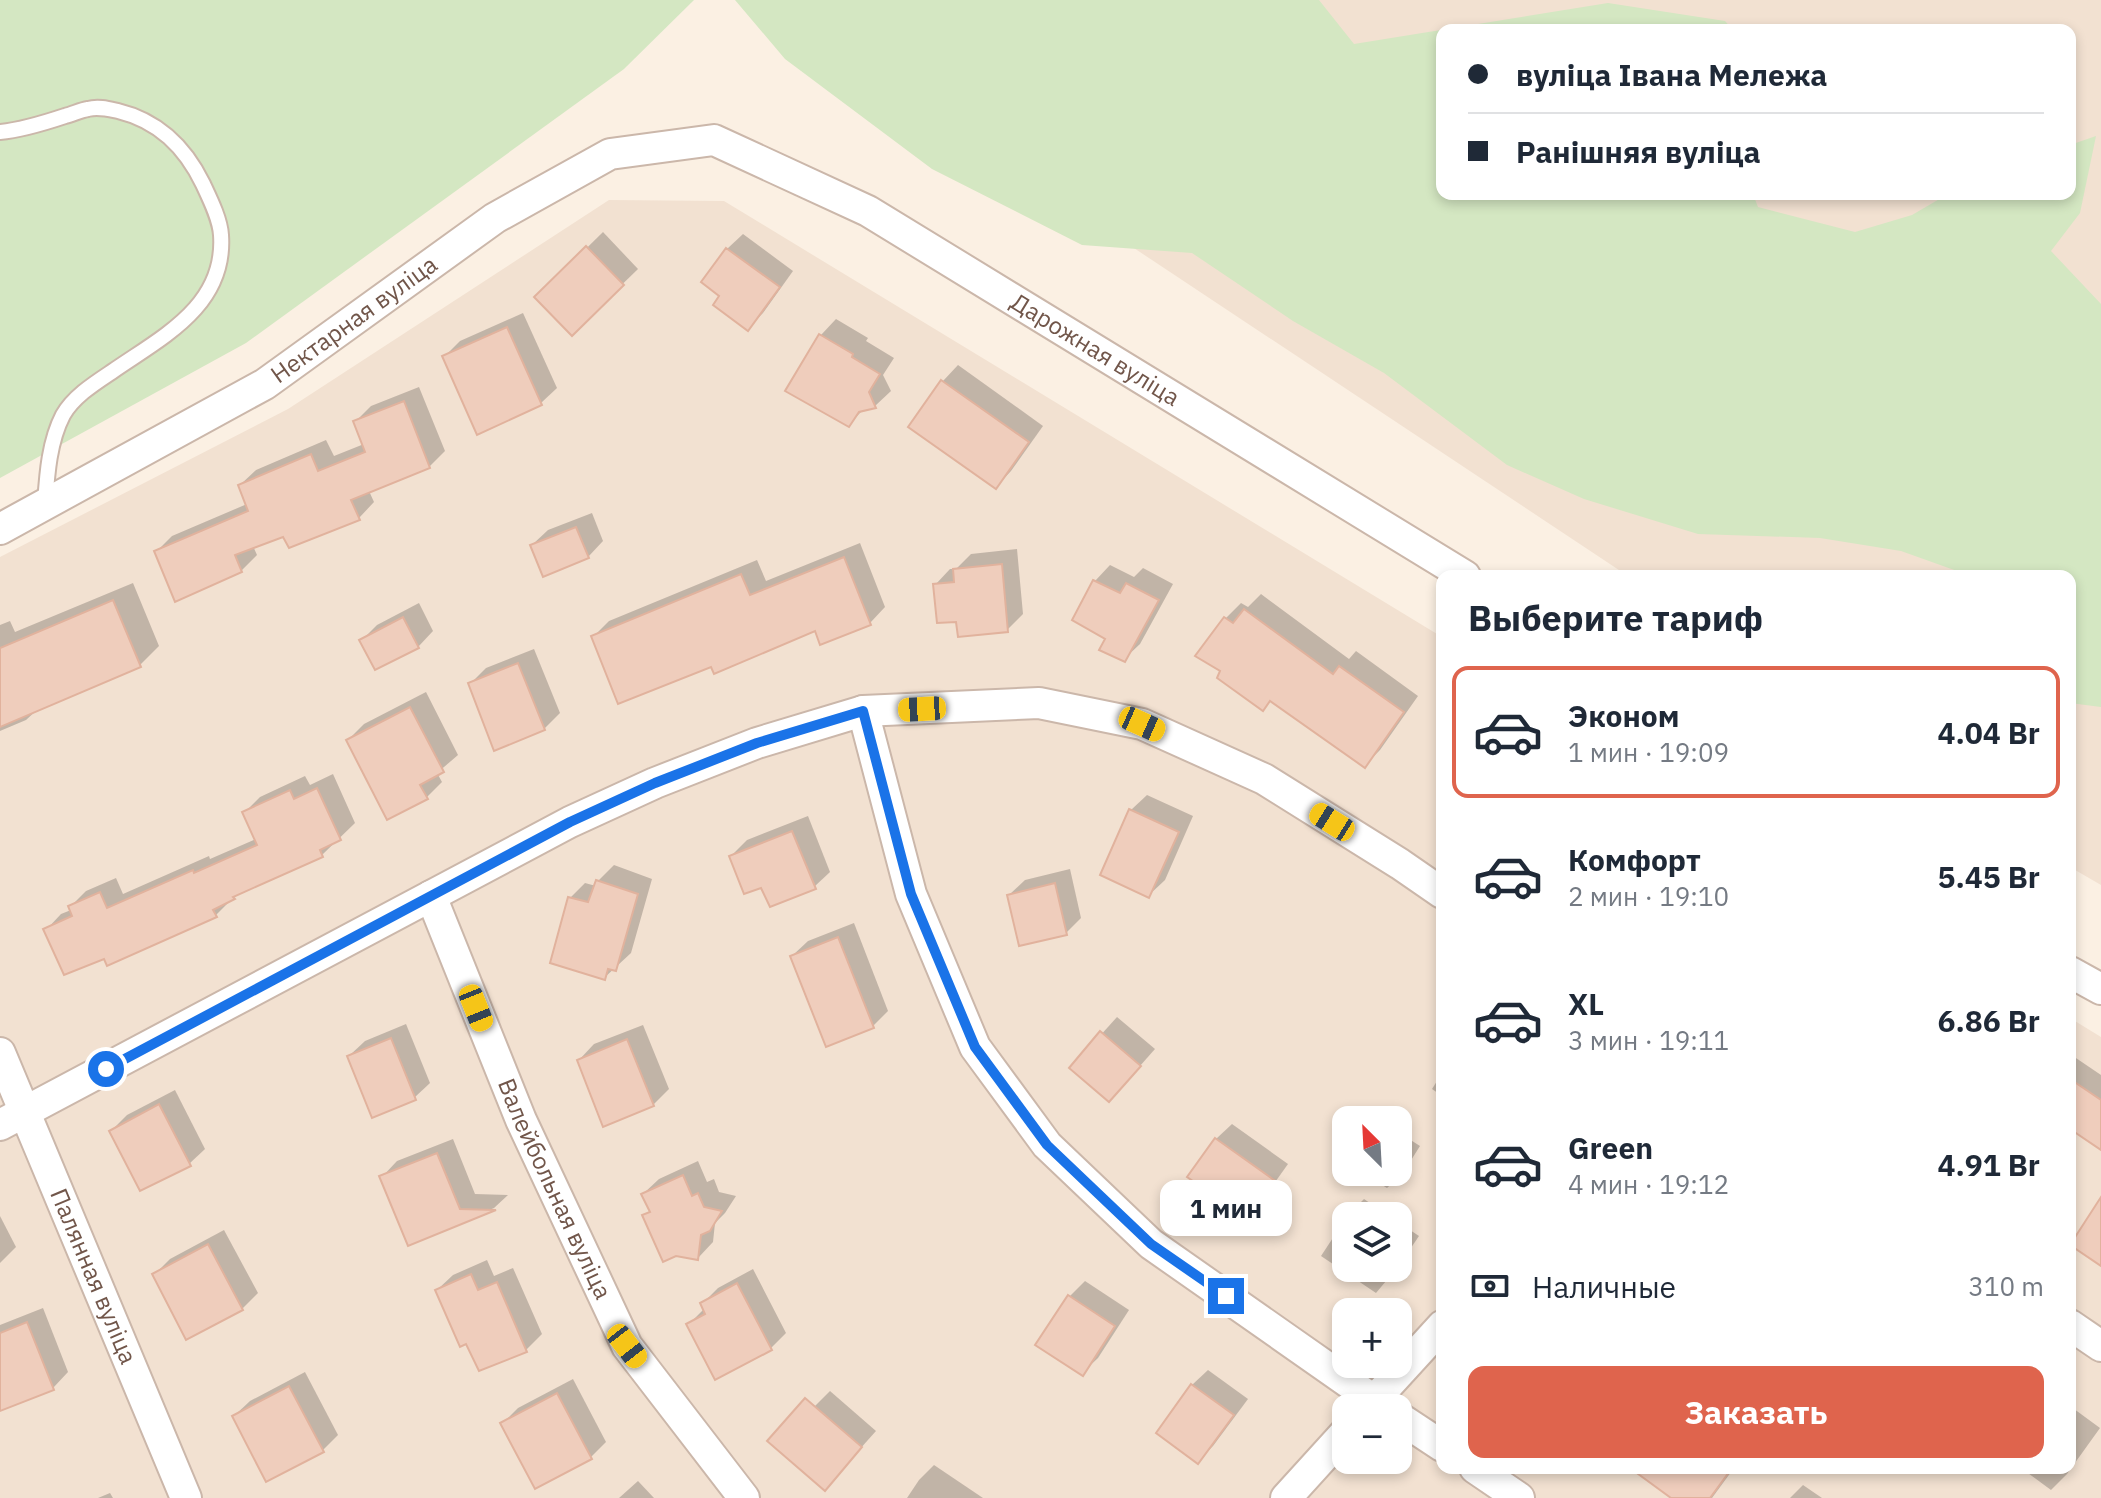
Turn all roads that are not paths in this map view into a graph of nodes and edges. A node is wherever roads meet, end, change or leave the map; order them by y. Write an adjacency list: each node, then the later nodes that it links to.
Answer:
1 (0, 132): 3 (lane)
2 (714, 140): 3 (street, Нектарная вуліца); 5 (street, Дарожная вуліца)
3 (45, 505): 4 (street, Нектарная вуліца)
4 (0, 529)
5 (1455, 570)
6 (863, 711): 7 (street); 8 (street); 16 (street)
7 (1436, 889)
8 (431, 896): 12 (street); 23 (street, Валейбольная вуліца)
9 (2076, 975): 10 (street)
10 (2101, 989)
11 (0, 1053): 12 (street, Палянная вуліца)
12 (13, 1119): 22 (street, Палянная вуліца)
13 (2076, 1329): 15 (street)
14 (1436, 1334): 17 (street)
15 (2101, 1346)
16 (1361, 1394)
17 (1391, 1394)
18 (1412, 1427): 19 (street)
19 (1436, 1442)
20 (1332, 1447): 24 (street)
21 (1484, 1474): 25 (street)
22 (186, 1498)
23 (744, 1498)
24 (1286, 1498)
25 (1519, 1498)

